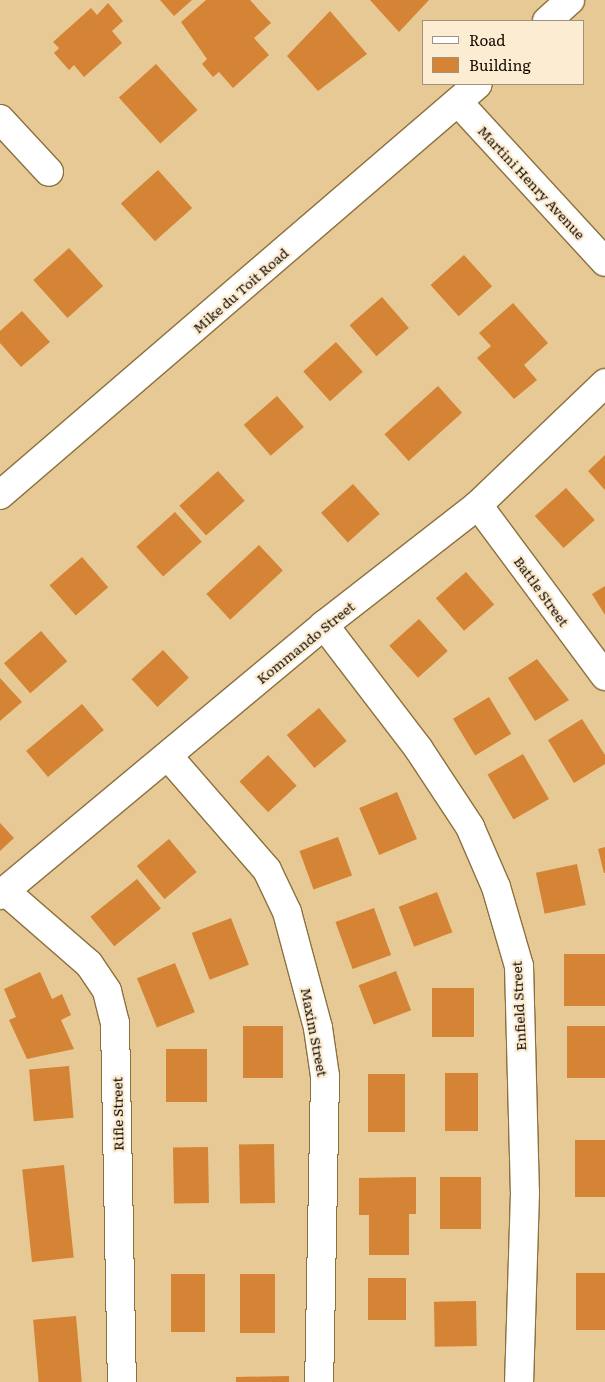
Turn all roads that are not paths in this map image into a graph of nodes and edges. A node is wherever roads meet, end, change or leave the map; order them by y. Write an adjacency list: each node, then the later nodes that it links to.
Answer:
1 (570, 0): 2 (street)
2 (548, 20)
3 (477, 85): 4 (street, Mike du Toit Road)
4 (458, 102): 7 (street, Martini Henry Avenue); 9 (street, Mike du Toit Road)
5 (0, 119): 6 (street)
6 (49, 172)
7 (605, 262)
8 (605, 383): 10 (street, Kommando Street)
9 (0, 495)
10 (478, 504): 11 (street, Kommando Street); 12 (street, Battle Street)
11 (324, 625): 13 (street, Kommando Street); 17 (street, Enfield Street)
12 (605, 676)
13 (168, 756): 14 (street, Kommando Street); 16 (street, Maxim Street)
14 (2, 893): 15 (street, Rifle Street)
15 (122, 1382)
16 (320, 1382)
17 (519, 1382)

